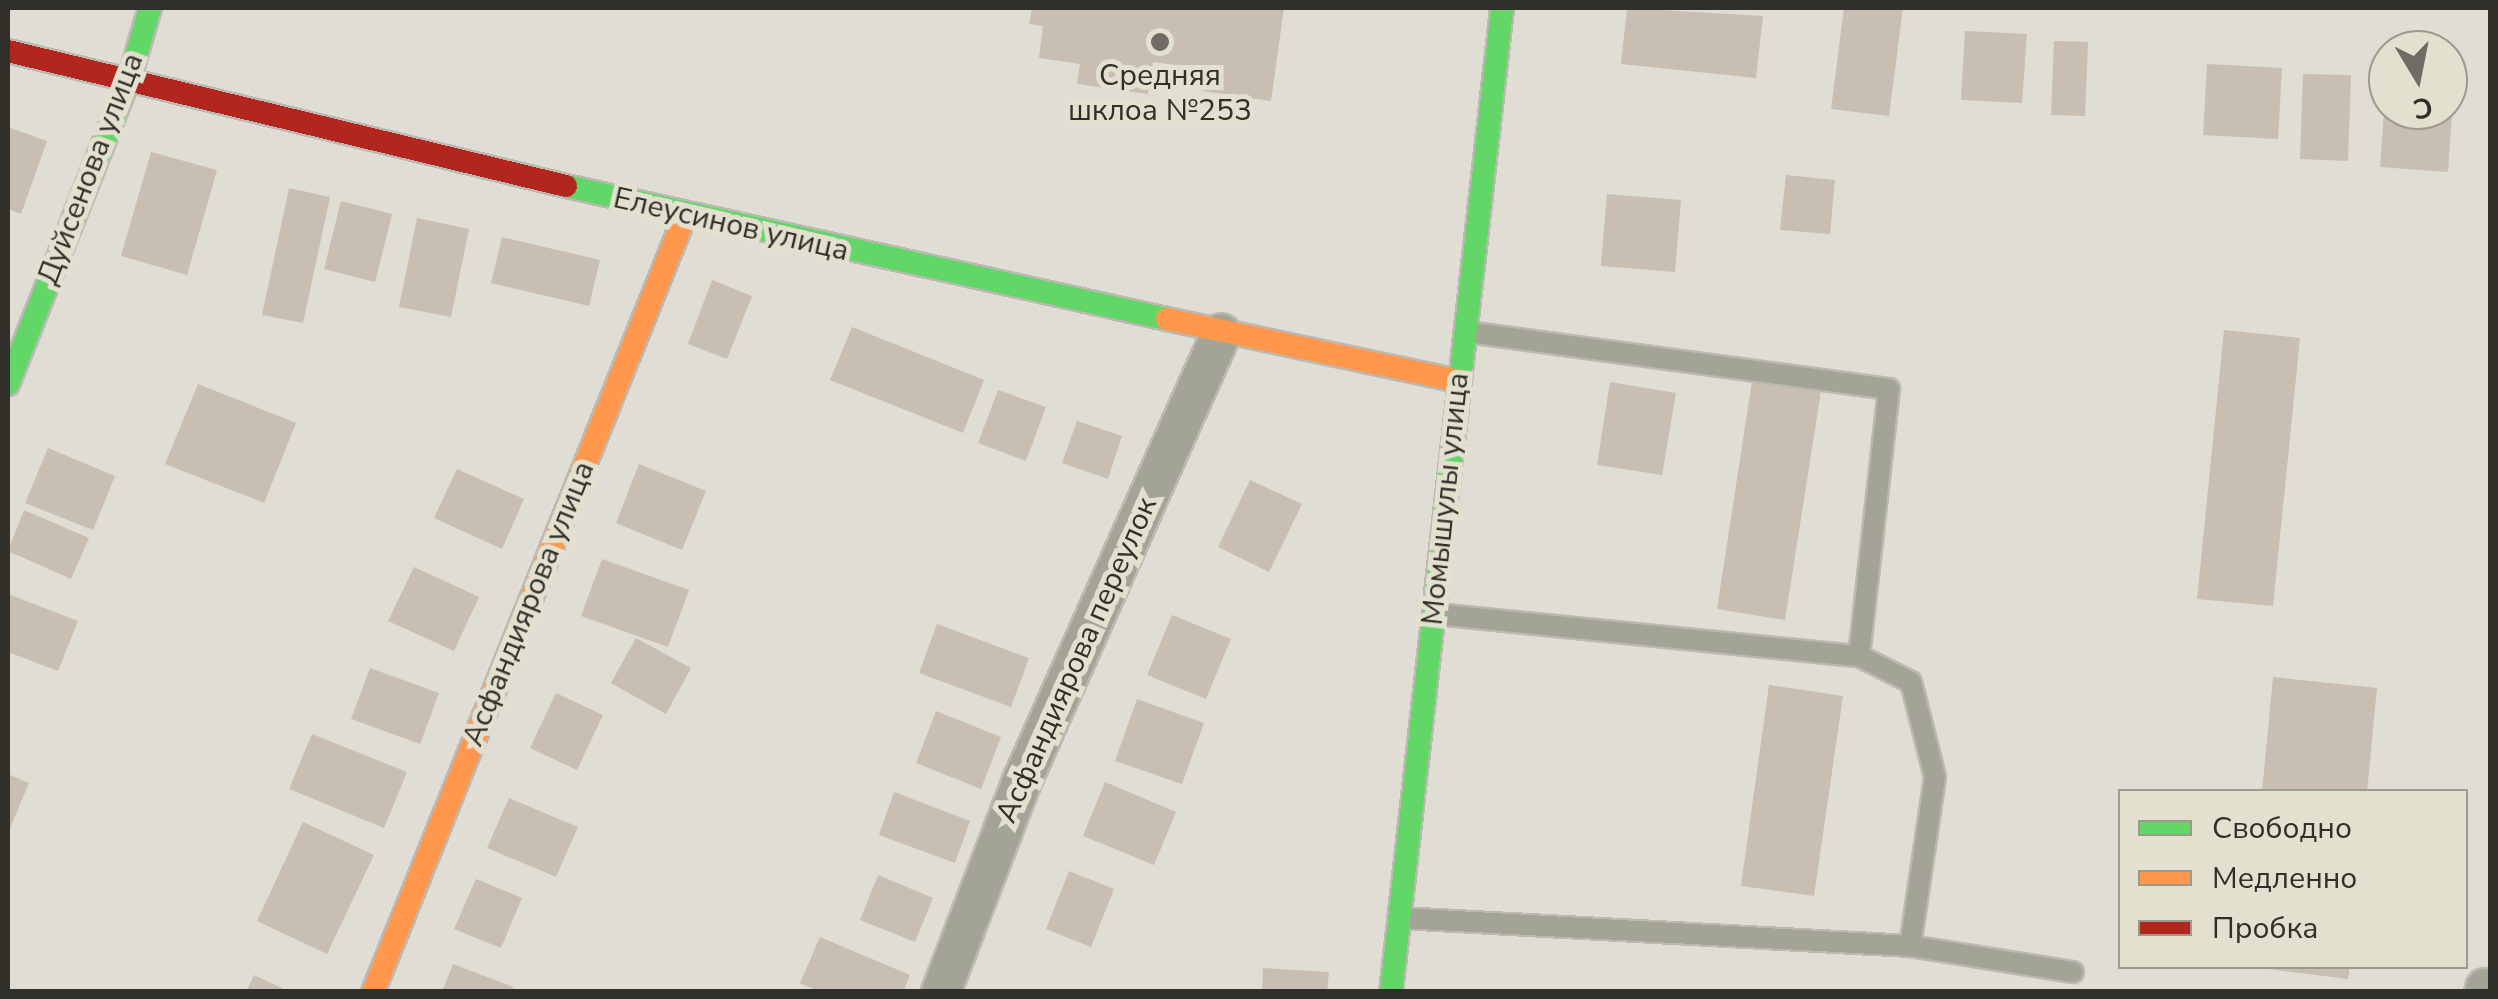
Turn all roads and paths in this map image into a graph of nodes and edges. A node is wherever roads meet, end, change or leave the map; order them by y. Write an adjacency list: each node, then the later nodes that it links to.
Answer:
1 (150, 8): 4 (street, Дуйсенова улица)
2 (1502, 8): 7 (street, Момышулы улица)
3 (8, 52): 4 (street, Елеусинов улица)
4 (130, 76): 5 (street, Елеусинов улица); 9 (street, Дуйсенова улица)
5 (685, 216): 6 (street, Елеусинов улица); 15 (street, Асфандиярова улица)
6 (1221, 332): 8 (street, Елеусинов улица); 16 (street, Асфандиярова переулок)
7 (1465, 332): 8 (street, Момышулы улица); 11 (lane)
8 (1460, 381): 10 (street, Момышулы улица)
9 (8, 384)
10 (1433, 614): 11 (lane); 12 (street, Момышулы улица)
11 (1858, 656): 13 (lane)
12 (1399, 918): 13 (lane); 17 (street, Момышулы улица)
13 (1910, 946): 14 (lane)
14 (2073, 972)
15 (373, 992)
16 (941, 992)
17 (1391, 992)

